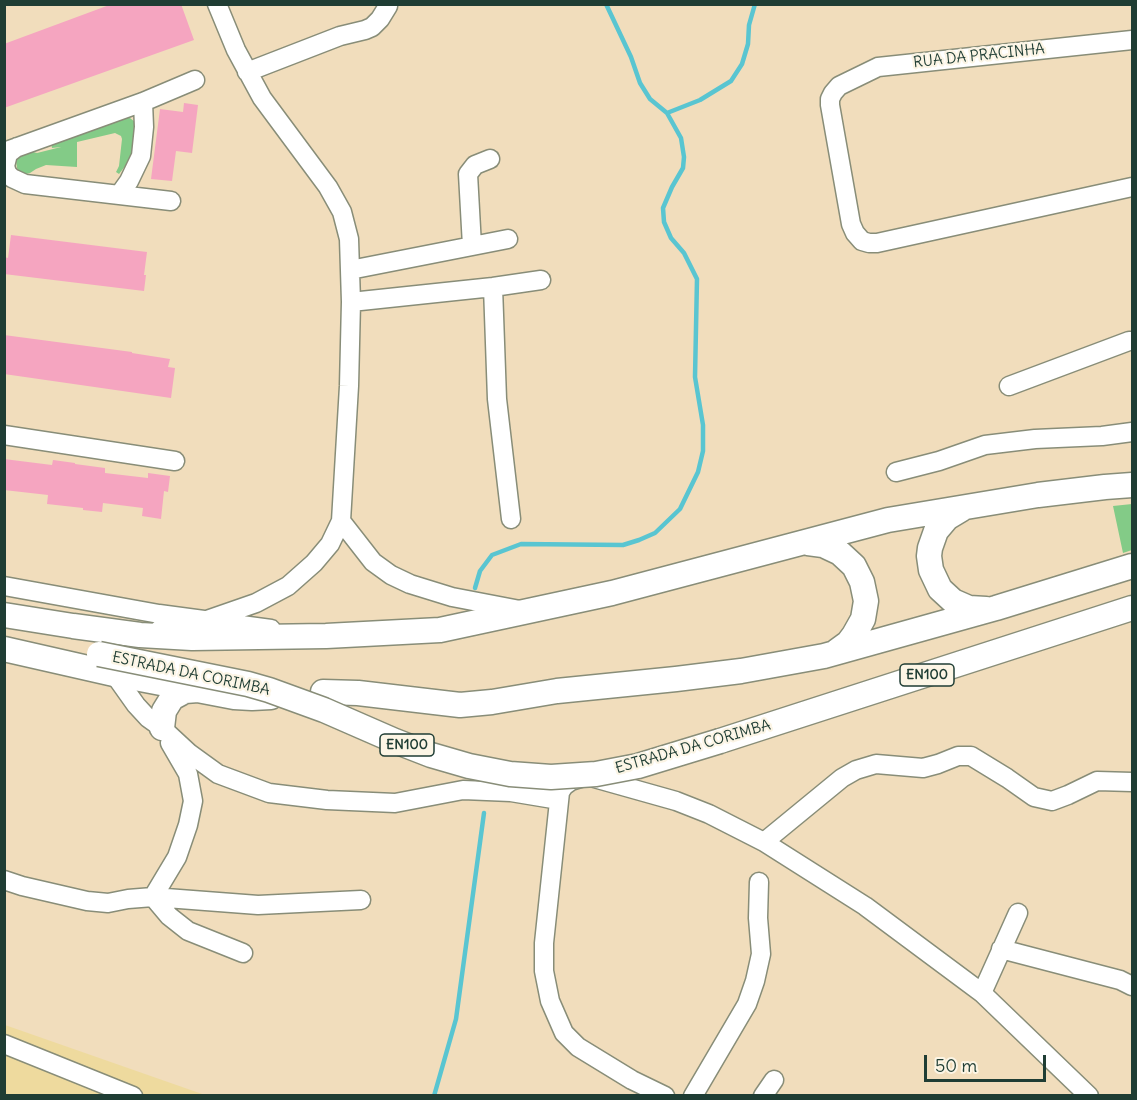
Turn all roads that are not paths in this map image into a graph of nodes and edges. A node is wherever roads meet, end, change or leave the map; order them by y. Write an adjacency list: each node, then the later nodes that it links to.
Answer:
1 (218, 4): 4 (street)
2 (388, 6): 4 (street)
3 (1132, 40): 11 (street, RUA DA PRACINHA)
4 (248, 72): 16 (street)
5 (195, 80): 6 (street)
6 (143, 102): 7 (street); 12 (street)
7 (11, 149): 10 (street)
8 (490, 159): 15 (street)
9 (4, 179): 10 (street)
10 (25, 184): 12 (street)
11 (1132, 187)
12 (119, 195): 13 (street)
13 (171, 201)
14 (508, 239): 15 (street)
15 (472, 246): 16 (street)
16 (350, 270): 19 (street)
17 (541, 280): 18 (street)
18 (493, 287): 19 (street); 28 (street)
19 (351, 303): 29 (street)
20 (1132, 340): 21 (street)
21 (1009, 386)
22 (1132, 432): 25 (street)
23 (4, 435): 24 (street)
24 (175, 461)
25 (896, 472)
26 (1132, 485): 27 (main road)
27 (970, 506): 30 (main road, ESTRADA DA CORIMBA); 33 (main road)
28 (511, 519)
29 (340, 521): 35 (street); 37 (street)
30 (795, 544): 35 (main road, ESTRADA DA CORIMBA); 42 (main road)
31 (1132, 566): 33 (main road)
32 (4, 586): 37 (street)
33 (996, 608): 42 (main road)
34 (1132, 609): 38 (main road, ESTRADA DA CORIMBA / EN100, bridge)
35 (526, 611): 40 (main road, ESTRADA DA CORIMBA)
36 (4, 615): 39 (main road, ESTRADA DA CORIMBA)
37 (207, 620): 39 (street); 40 (street)
38 (4, 635)
39 (140, 635): 40 (main road, ESTRADA DA CORIMBA)
40 (326, 636)
41 (4, 649): 43 (main road, ESTRADA DA CORIMBA)
42 (824, 656): 45 (main road)
43 (114, 674): 44 (main road, ESTRADA DA CORIMBA); 47 (street)
44 (201, 690): 46 (main road, ESTRADA DA CORIMBA); 47 (main road)
45 (323, 692)
46 (271, 697)
47 (162, 728): 49 (street); 53 (street)
48 (1132, 782): 50 (street)
49 (559, 800): 50 (street); 62 (street)
50 (764, 842): 59 (street)
51 (4, 880): 53 (street)
52 (759, 882): 65 (street)
53 (153, 897): 54 (street); 57 (street)
54 (361, 900)
55 (1018, 913): 56 (street)
56 (1001, 949): 58 (street); 59 (street)
57 (243, 953)
58 (1132, 986)
59 (982, 993): 67 (street)
60 (4, 1044): 63 (street)
61 (774, 1080): 66 (street)
62 (629, 1088): 64 (street)
63 (133, 1095)
64 (665, 1095)
65 (693, 1095)
66 (763, 1095)
67 (1089, 1095)

